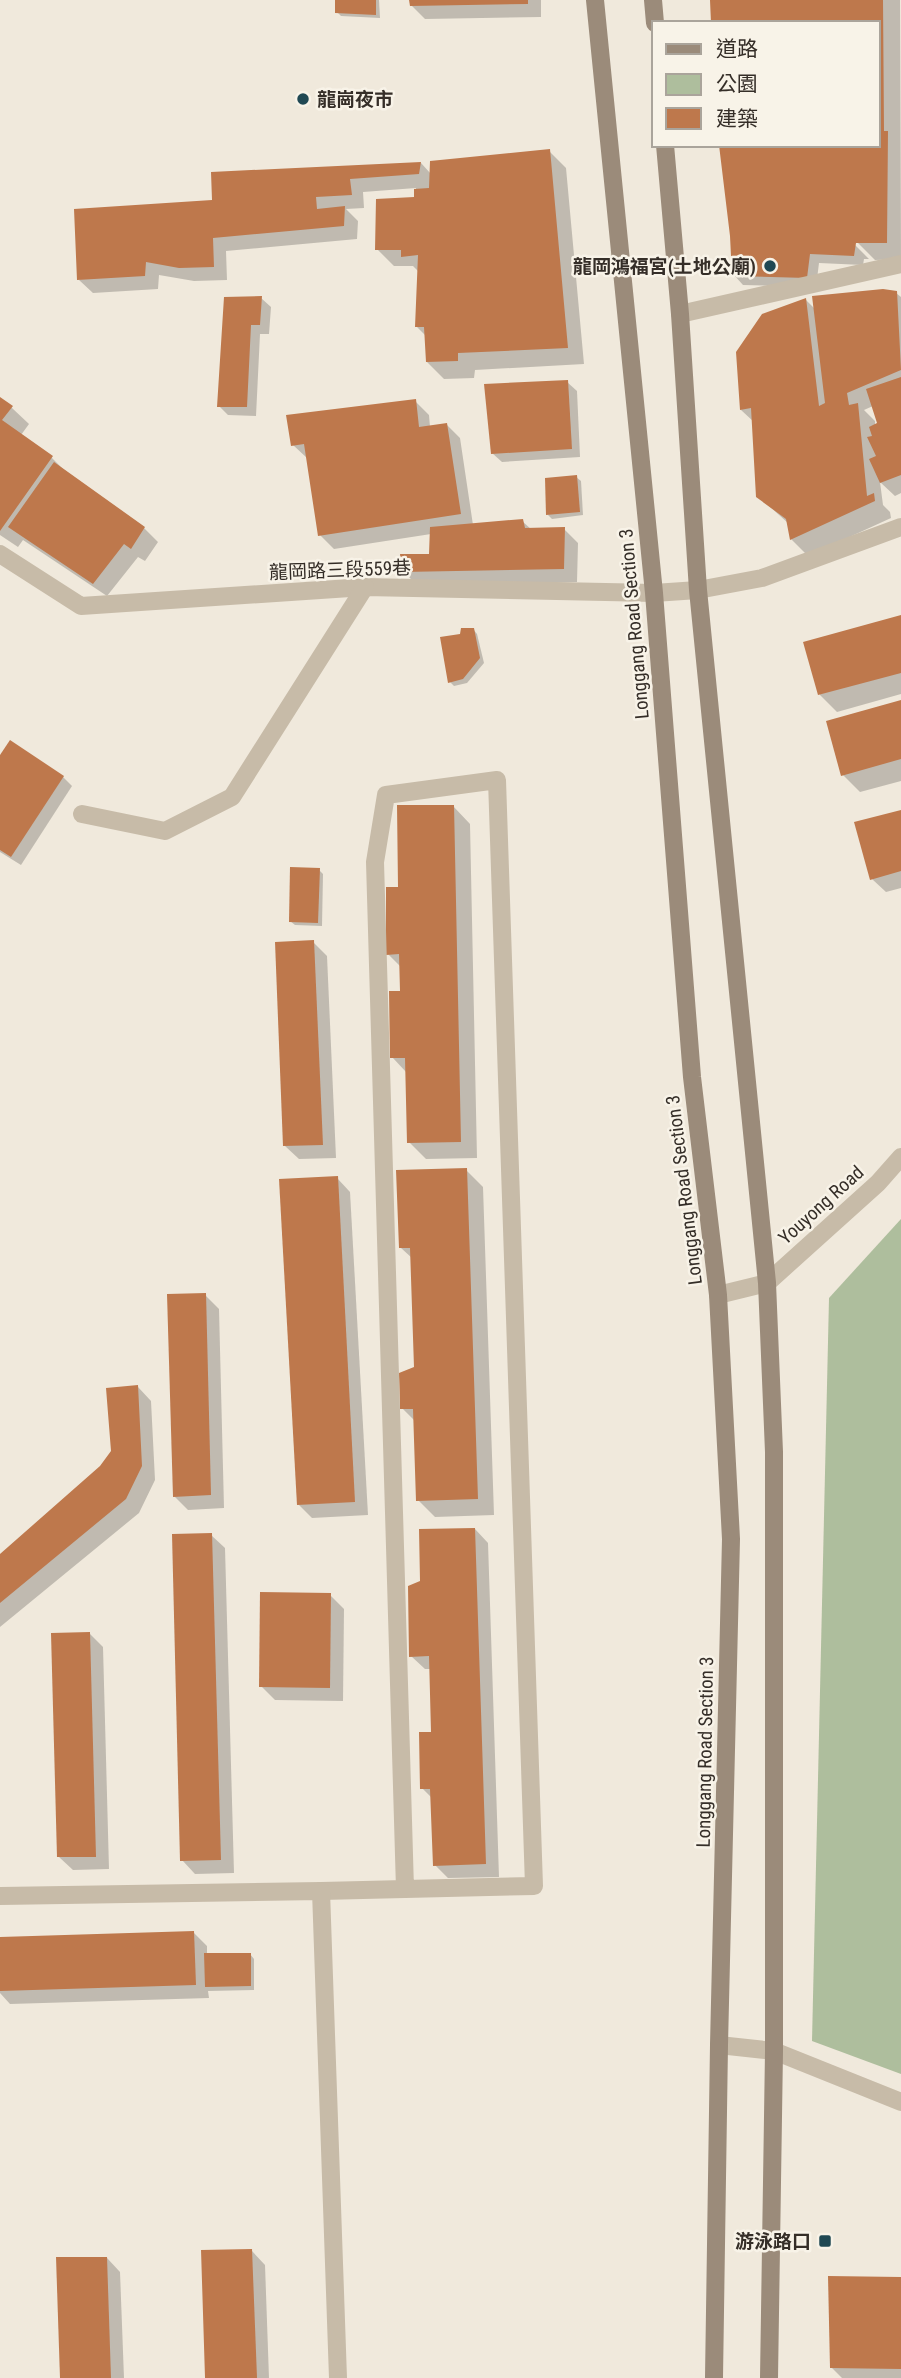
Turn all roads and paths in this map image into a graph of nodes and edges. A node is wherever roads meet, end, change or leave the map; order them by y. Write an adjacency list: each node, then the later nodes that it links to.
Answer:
1 (595, 0): 11 (main road, Longgang Road Section 3)
2 (653, 0): 3 (main road)
3 (655, 21)
4 (665, 147): 6 (main road)
5 (901, 264): 6 (street)
6 (680, 314): 10 (main road)
7 (901, 527): 10 (street, 龍岡路三段559巷)
8 (0, 554): 9 (street, 龍岡路三段559巷)
9 (365, 587): 11 (street, 龍岡路三段559巷); 12 (street)
10 (698, 590): 11 (street, 龍岡路三段559巷); 14 (main road)
11 (654, 593): 15 (main road, Longgang Road Section 3)
12 (82, 814)
13 (901, 1157): 14 (street, Youyong Road)
14 (767, 1283): 15 (street); 20 (main road)
15 (718, 1295): 19 (main road, Longgang Road Section 3)
16 (405, 1889): 16 (street); 17 (street)
17 (321, 1891): 18 (street); 22 (street)
18 (0, 1896)
19 (719, 2045): 20 (street); 23 (main road, Longgang Road Section 3)
20 (774, 2052): 21 (street); 24 (main road)
21 (901, 2102)
22 (338, 2378)
23 (715, 2378)
24 (769, 2378)

